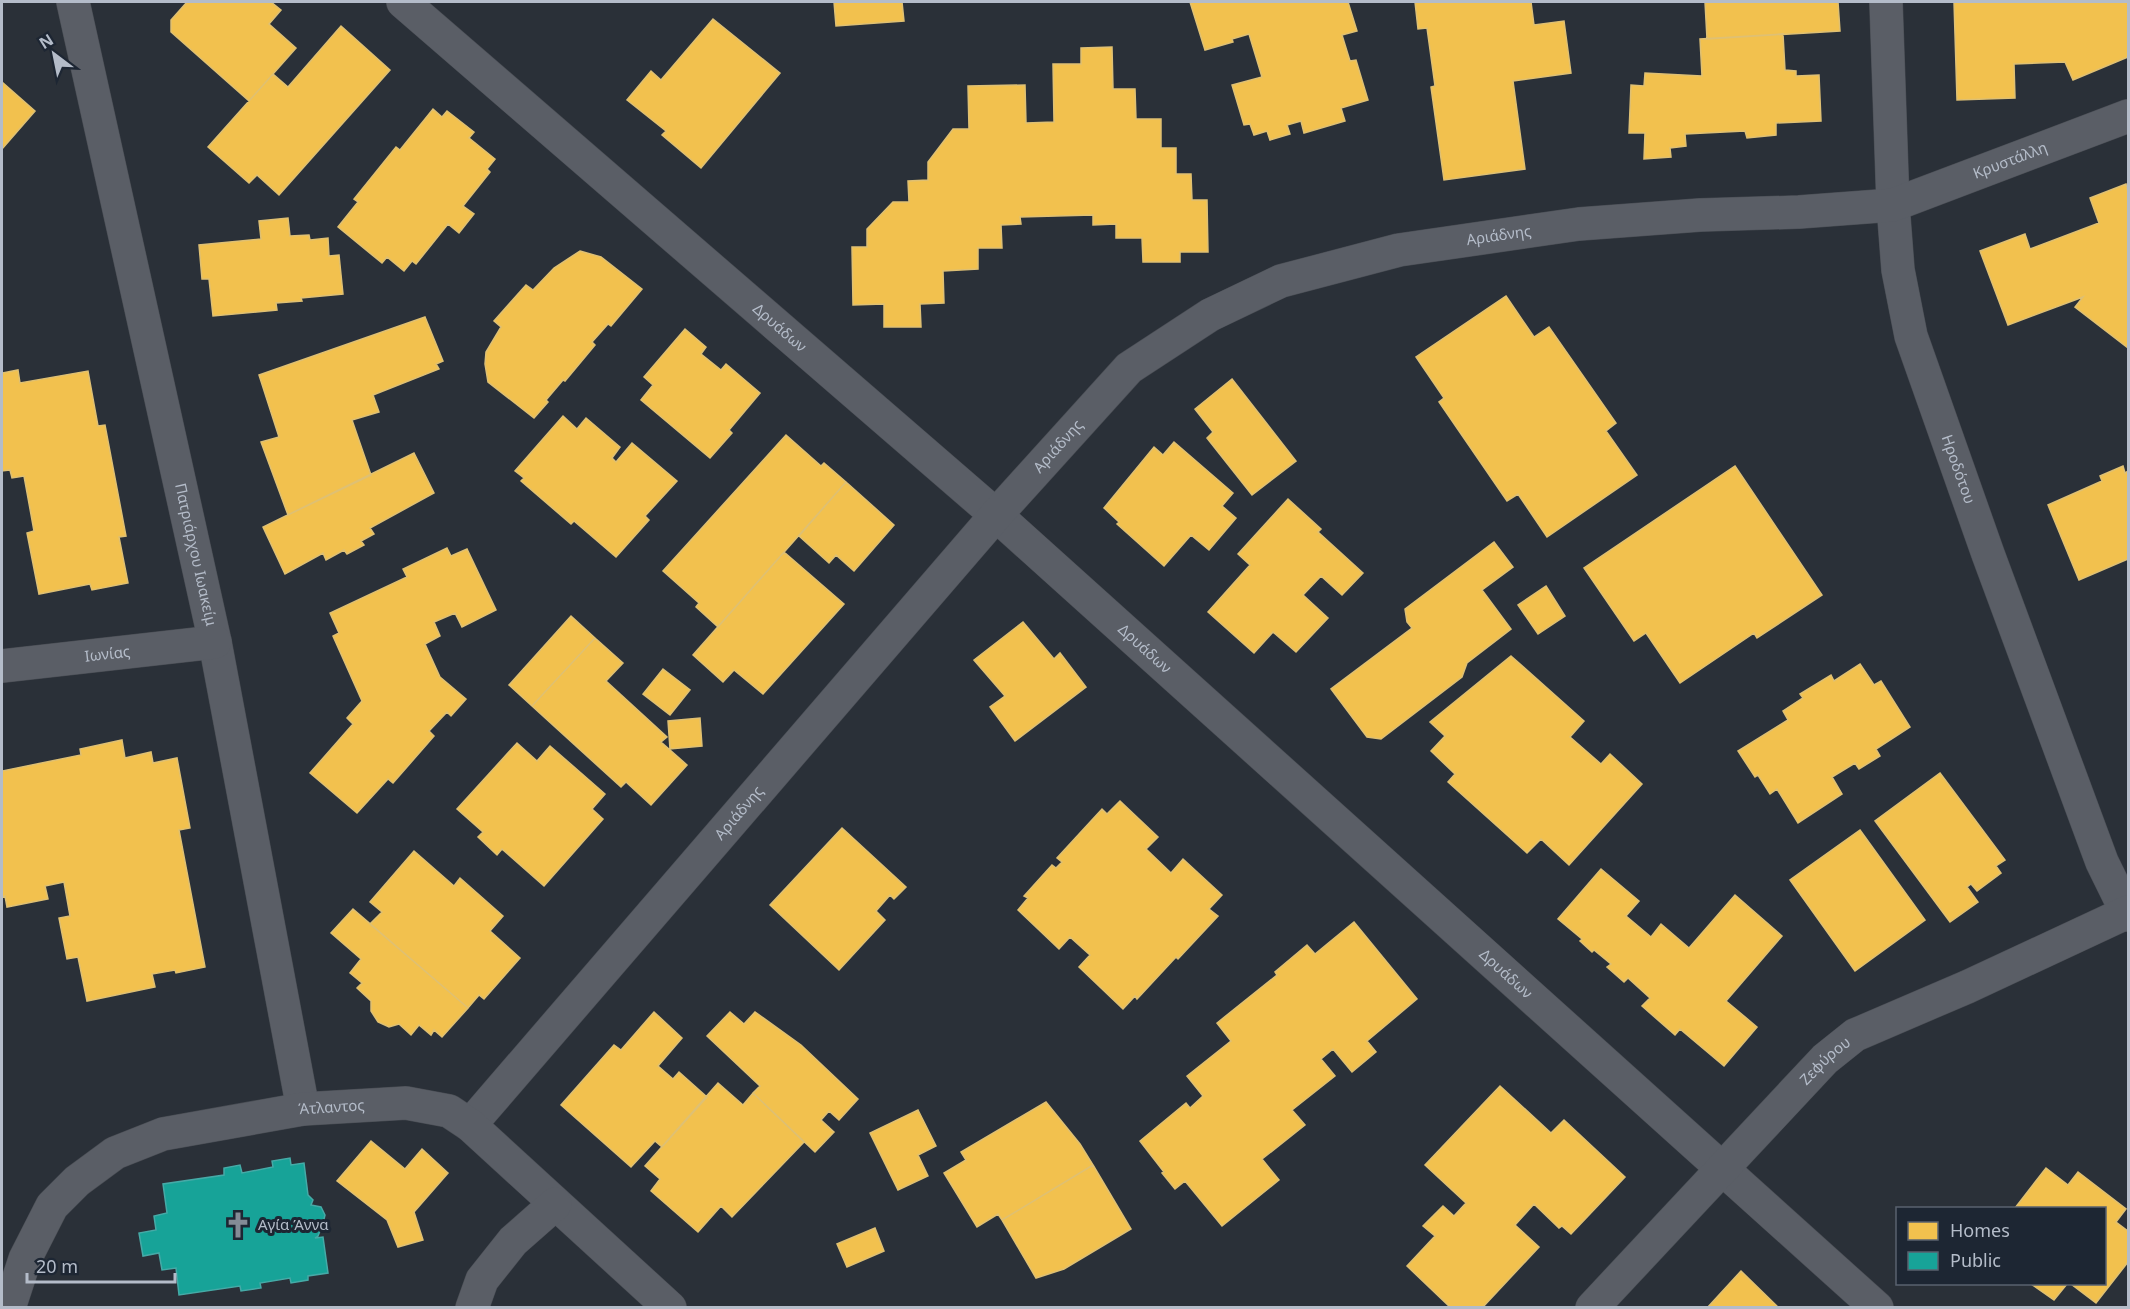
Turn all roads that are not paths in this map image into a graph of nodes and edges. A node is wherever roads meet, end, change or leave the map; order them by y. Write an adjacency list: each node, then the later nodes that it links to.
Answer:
1 (73, 2): 7 (street, Πατριάρχου Ιωακείμ)
2 (403, 2): 6 (street, Δρυάδων)
3 (1886, 2): 5 (street, Ηροδότου)
4 (2128, 116): 5 (street, Κρυστάλλη)
5 (1893, 205): 6 (street, Αριάδνης); 9 (street, Ηροδότου)
6 (996, 515): 11 (street, Αριάδνης); 12 (street, Δρυάδων)
7 (215, 642): 8 (street, Ιωνίας); 10 (street, Πατριάρχου Ιωακείμ)
8 (2, 666)
9 (2128, 913): 12 (street, Ζεφύρου)
10 (303, 1109): 11 (street, Άτλαντος); 14 (street, Άτλαντος)
11 (470, 1125): 13 (street, Άτλαντος)
12 (1722, 1167): 17 (street, Ζεφύρου); 18 (street, Δρυάδων)
13 (555, 1204): 15 (street); 16 (street, Άτλαντος)
14 (9, 1308)
15 (472, 1308)
16 (670, 1308)
17 (1592, 1308)
18 (1877, 1308)

